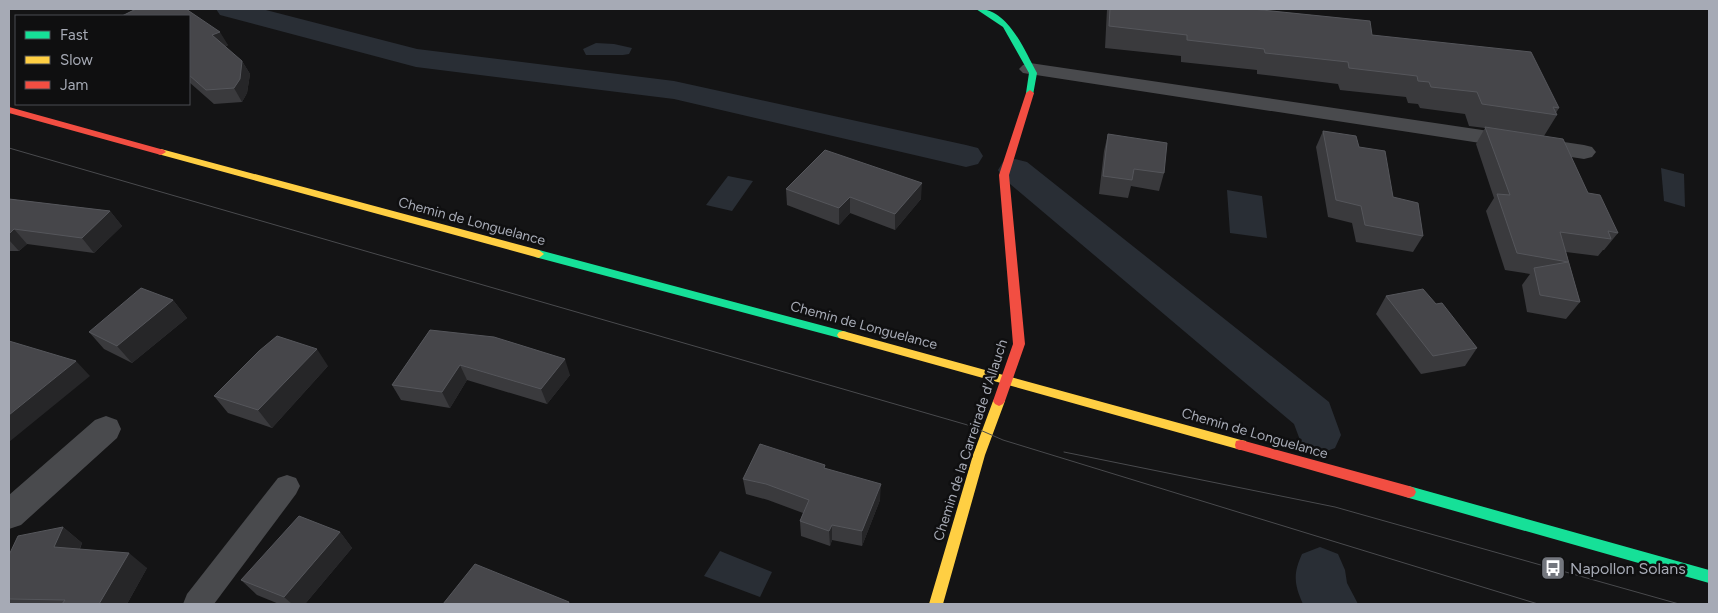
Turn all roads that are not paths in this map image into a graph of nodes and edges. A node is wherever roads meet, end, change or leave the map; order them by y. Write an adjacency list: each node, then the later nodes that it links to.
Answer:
1 (980, 9): 2 (street, Chemin de la Carreirade d'Allauch)
2 (1030, 69): 4 (street); 5 (street, Chemin de la Carreirade d'Allauch)
3 (9, 110): 5 (street, Chemin de Longuelance)
4 (1584, 152)
5 (1006, 378): 9 (street, Chemin de Longuelance); 11 (street, Chemin de la Carreirade d'Allauch)
6 (106, 429): 8 (street)
7 (287, 486): 10 (lane)
8 (9, 515)
9 (1709, 577)
10 (197, 604)
11 (936, 604)

